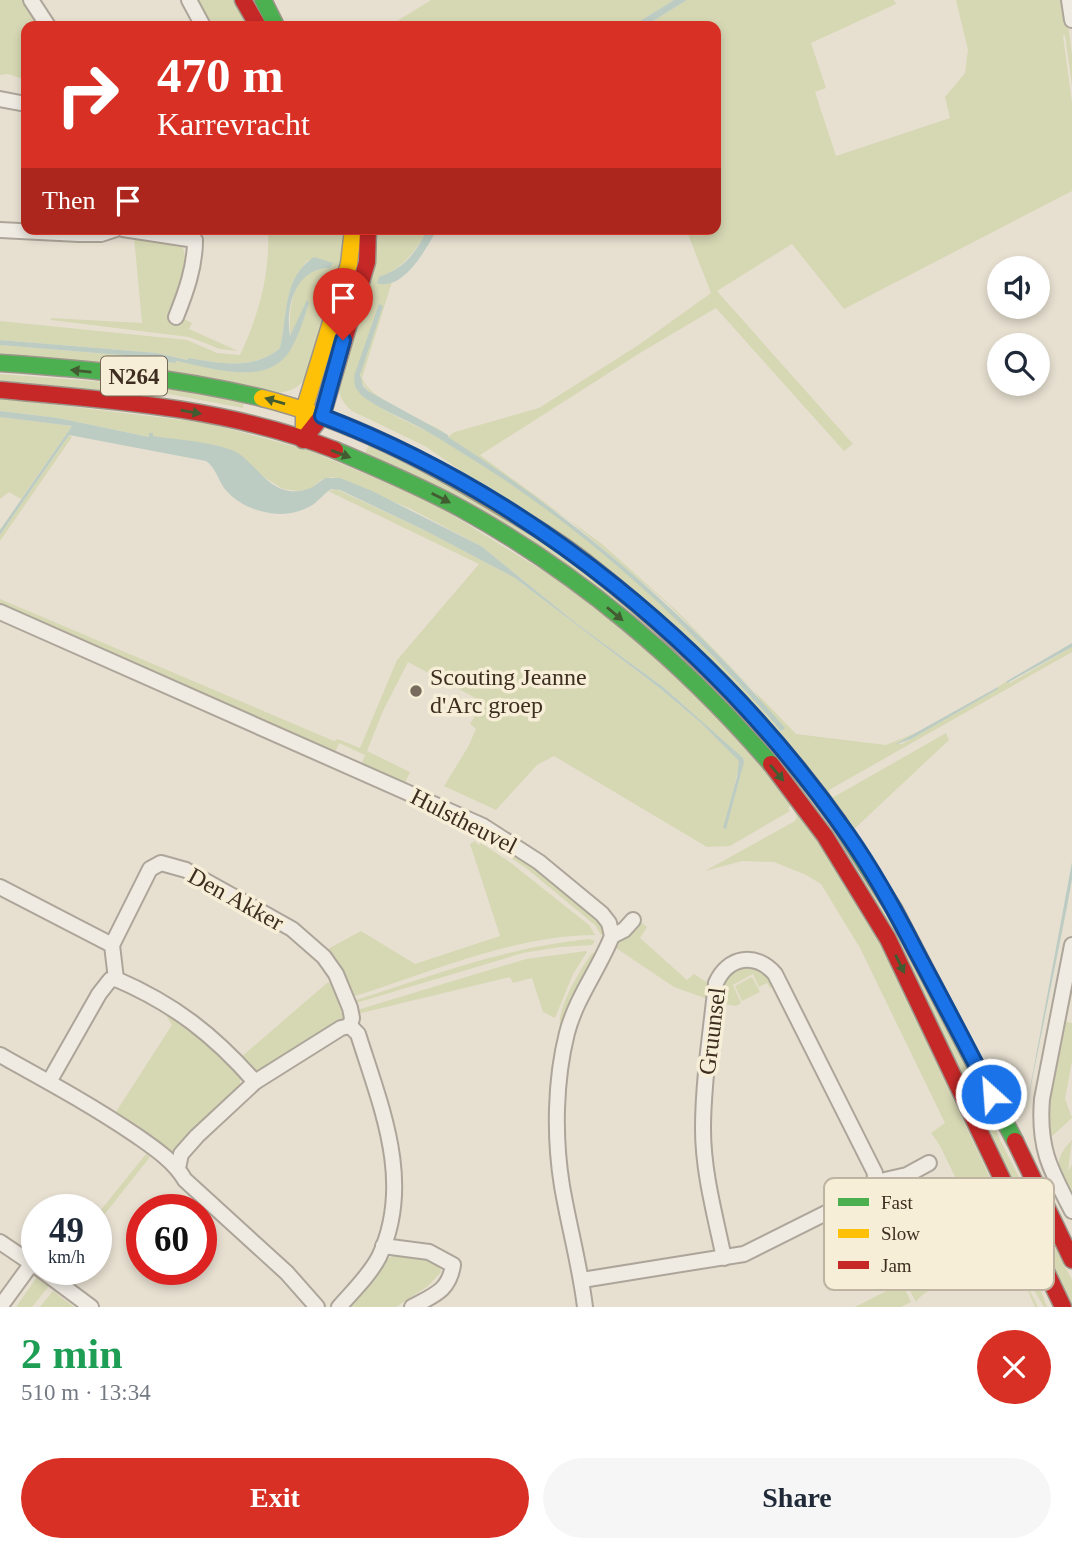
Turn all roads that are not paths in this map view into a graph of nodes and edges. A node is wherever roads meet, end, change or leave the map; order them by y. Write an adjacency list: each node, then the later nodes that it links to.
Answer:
1 (31, 0): 7 (street)
2 (189, 0): 8 (street)
3 (243, 0): 9 (main road)
4 (263, 0): 10 (main road)
5 (1069, 0): 6 (street)
6 (1072, 20)
7 (45, 21)
8 (200, 21)
9 (255, 21)
10 (274, 21)
11 (0, 99): 12 (street)
12 (21, 103)
13 (0, 230): 14 (street)
14 (21, 231)
15 (195, 235): 18 (street)
16 (352, 235): 21 (main road)
17 (368, 235): 22 (main road)
18 (176, 317)
19 (0, 363): 21 (main road, N264, one-way to 19)
20 (0, 390): 23 (main road, N264, one-way to 23)
21 (304, 410): 22 (main road, N264); 23 (main road)
22 (322, 416): 23 (main road); 40 (main road, N264)
23 (303, 440): 39 (main road, N264, one-way to 39)
24 (0, 612): 27 (street, Hulstheuvel)
25 (0, 887): 28 (street)
26 (633, 920): 27 (street)
27 (612, 936): 49 (street)
28 (112, 945): 30 (street); 31 (street, Den Akker)
29 (1072, 945): 41 (street)
30 (116, 979): 33 (street); 34 (street)
31 (350, 1026): 34 (street); 45 (street, Den Akker)
32 (0, 1055): 33 (street)
33 (49, 1082): 36 (street)
34 (256, 1082): 36 (street)
35 (929, 1163): 38 (street)
36 (178, 1168): 55 (street)
37 (876, 1178): 47 (street, Gruunsel)
38 (894, 1178)
39 (1002, 1178)
40 (1032, 1178)
41 (1072, 1211)
42 (824, 1215): 47 (street)
43 (1054, 1223): 48 (main road, N264)
44 (0, 1242): 46 (street)
45 (383, 1246): 56 (street, Den Akker); 57 (street)
46 (21, 1256)
47 (724, 1258): 49 (street)
48 (1072, 1260)
49 (582, 1280): 58 (street)
50 (21, 1283): 53 (street)
51 (61, 1285): 54 (street)
52 (1054, 1288): 59 (main road, N264, one-way to 59)
53 (0, 1307)
54 (91, 1307)
55 (317, 1307)
56 (339, 1307)
57 (412, 1307)
58 (585, 1307)
59 (1063, 1307)

